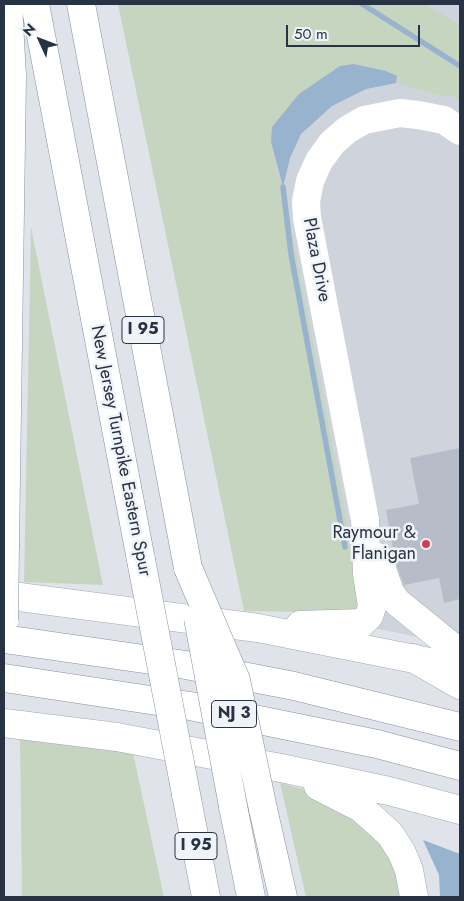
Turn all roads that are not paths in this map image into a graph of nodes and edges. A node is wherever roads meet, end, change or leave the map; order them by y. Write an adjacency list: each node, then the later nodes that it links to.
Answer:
1 (8, 4): 8 (main road, bridge)
2 (35, 4): 21 (main road, New Jersey Turnpike Eastern Spur / I 95, bridge)
3 (81, 4): 6 (main road, I 95)
4 (460, 131): 5 (main road, Plaza Drive)
5 (365, 520): 9 (main road); 11 (main road)
6 (188, 568): 22 (main road, I 95, bridge); 23 (main road, bridge)
7 (4, 595): 9 (main road)
8 (4, 620)
9 (258, 628): 12 (main road)
10 (4, 639): 17 (main road, NJ 3)
11 (460, 653)
12 (412, 658): 13 (main road); 15 (main road)
13 (460, 668)
14 (4, 678): 18 (main road, NJ 3)
15 (460, 685)
16 (4, 723): 19 (main road)
17 (460, 727)
18 (460, 766)
19 (281, 768): 20 (main road); 24 (main road)
20 (460, 810)
21 (206, 897)
22 (251, 897)
23 (283, 897)
24 (414, 897)

